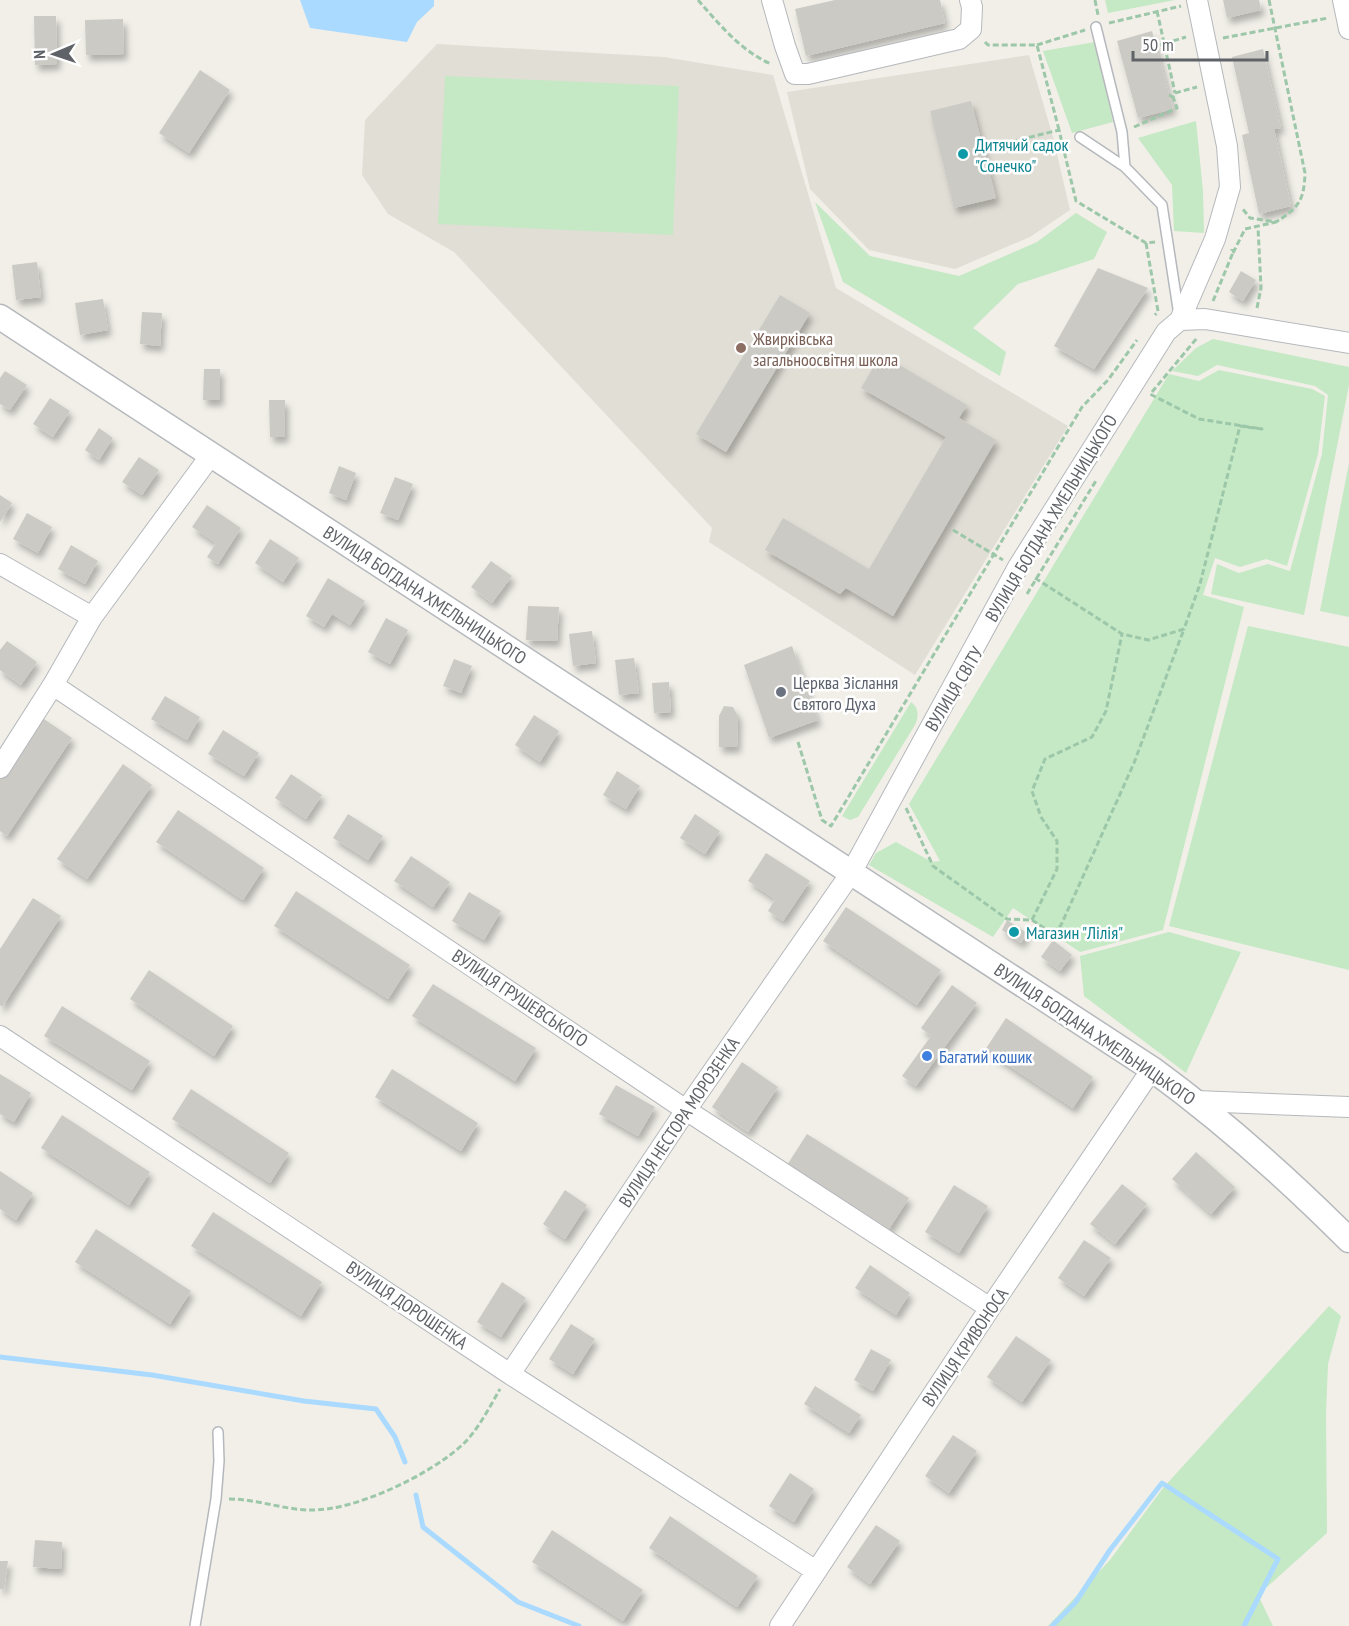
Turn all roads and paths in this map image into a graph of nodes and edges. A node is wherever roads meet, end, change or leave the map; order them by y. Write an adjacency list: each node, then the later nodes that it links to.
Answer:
1 (698, 0): 16 (path)
2 (772, 0): 16 (street)
3 (970, 0): 9 (street)
4 (1269, 0): 10 (path)
5 (1197, 1): 6 (path); 12 (street)
6 (1157, 11): 8 (path); 13 (path)
7 (1346, 14): 10 (path)
8 (1096, 27): 14 (path); 20 (lane)
9 (971, 28): 14 (path); 16 (street)
10 (1274, 28): 12 (path); 25 (path)
11 (1186, 37): 13 (path)
12 (1206, 41): 31 (street)
13 (1163, 43): 15 (path); 18 (path)
14 (1037, 45): 19 (path)
15 (1156, 46)
16 (795, 74)
17 (1197, 87): 18 (path)
18 (1172, 95): 20 (path)
19 (1059, 130): 22 (path); 29 (path)
20 (1122, 132): 23 (lane)
21 (1080, 137): 23 (lane)
22 (994, 146)
23 (1125, 167): 31 (lane)
24 (1238, 202): 25 (path)
25 (1276, 222): 26 (path)
26 (1258, 226): 27 (path); 32 (path)
27 (1232, 255)
28 (0, 317): 35 (street, ВУЛИЦЯ БОГДАНА ХМЕЛЬНИЦЬКОГО)
29 (1152, 319)
30 (1205, 319): 31 (street); 32 (street); 41 (path)
31 (1180, 320): 47 (street, ВУЛИЦЯ БОГДАНА ХМЕЛЬНИЦЬКОГО)
32 (1255, 327): 34 (street)
33 (1139, 337): 44 (path)
34 (1349, 343)
35 (211, 455): 40 (street); 47 (street, ВУЛИЦЯ БОГДАНА ХМЕЛЬНИЦЬКОГО)
36 (1102, 472): 38 (path)
37 (0, 564): 40 (street)
38 (1024, 599)
39 (1090, 613): 42 (path)
40 (92, 617): 43 (street)
41 (1184, 629): 42 (path); 48 (path)
42 (1122, 634): 48 (path)
43 (52, 685): 45 (street); 53 (street, ВУЛИЦЯ ГРУШЕВСЬКОГО)
44 (798, 742)
45 (0, 768)
46 (903, 802): 48 (path)
47 (851, 873): 50 (street, ВУЛИЦЯ БОГДАНА ХМЕЛЬНИЦЬКОГО); 53 (street, ВУЛИЦЯ НЕСТОРА МОРОЗЕНКА)
48 (1032, 920)
49 (0, 1036): 56 (street, ВУЛИЦЯ ДОРОШЕНКА)
50 (1152, 1069): 51 (street, ВУЛИЦЯ БОГДАНА ХМЕЛЬНИЦЬКОГО); 55 (street, ВУЛИЦЯ КРИВОНОСА)
51 (1196, 1101): 52 (street); 54 (street, ВУЛИЦЯ БОГДАНА ХМЕЛЬНИЦЬКОГО)
52 (1349, 1107)
53 (686, 1110): 55 (street, ВУЛИЦЯ ГРУШЕВСЬКОГО); 56 (street, ВУЛИЦЯ НЕСТОРА МОРОЗЕНКА)
54 (1349, 1240)
55 (990, 1308): 59 (street, ВУЛИЦЯ КРИВОНОСА)
56 (510, 1374): 58 (path); 59 (street, ВУЛИЦЯ ДОРОШЕНКА)
57 (218, 1432): 58 (lane)
58 (216, 1499): 60 (lane)
59 (816, 1571): 61 (street, ВУЛИЦЯ КРИВОНОСА)
60 (195, 1626)
61 (780, 1626)

